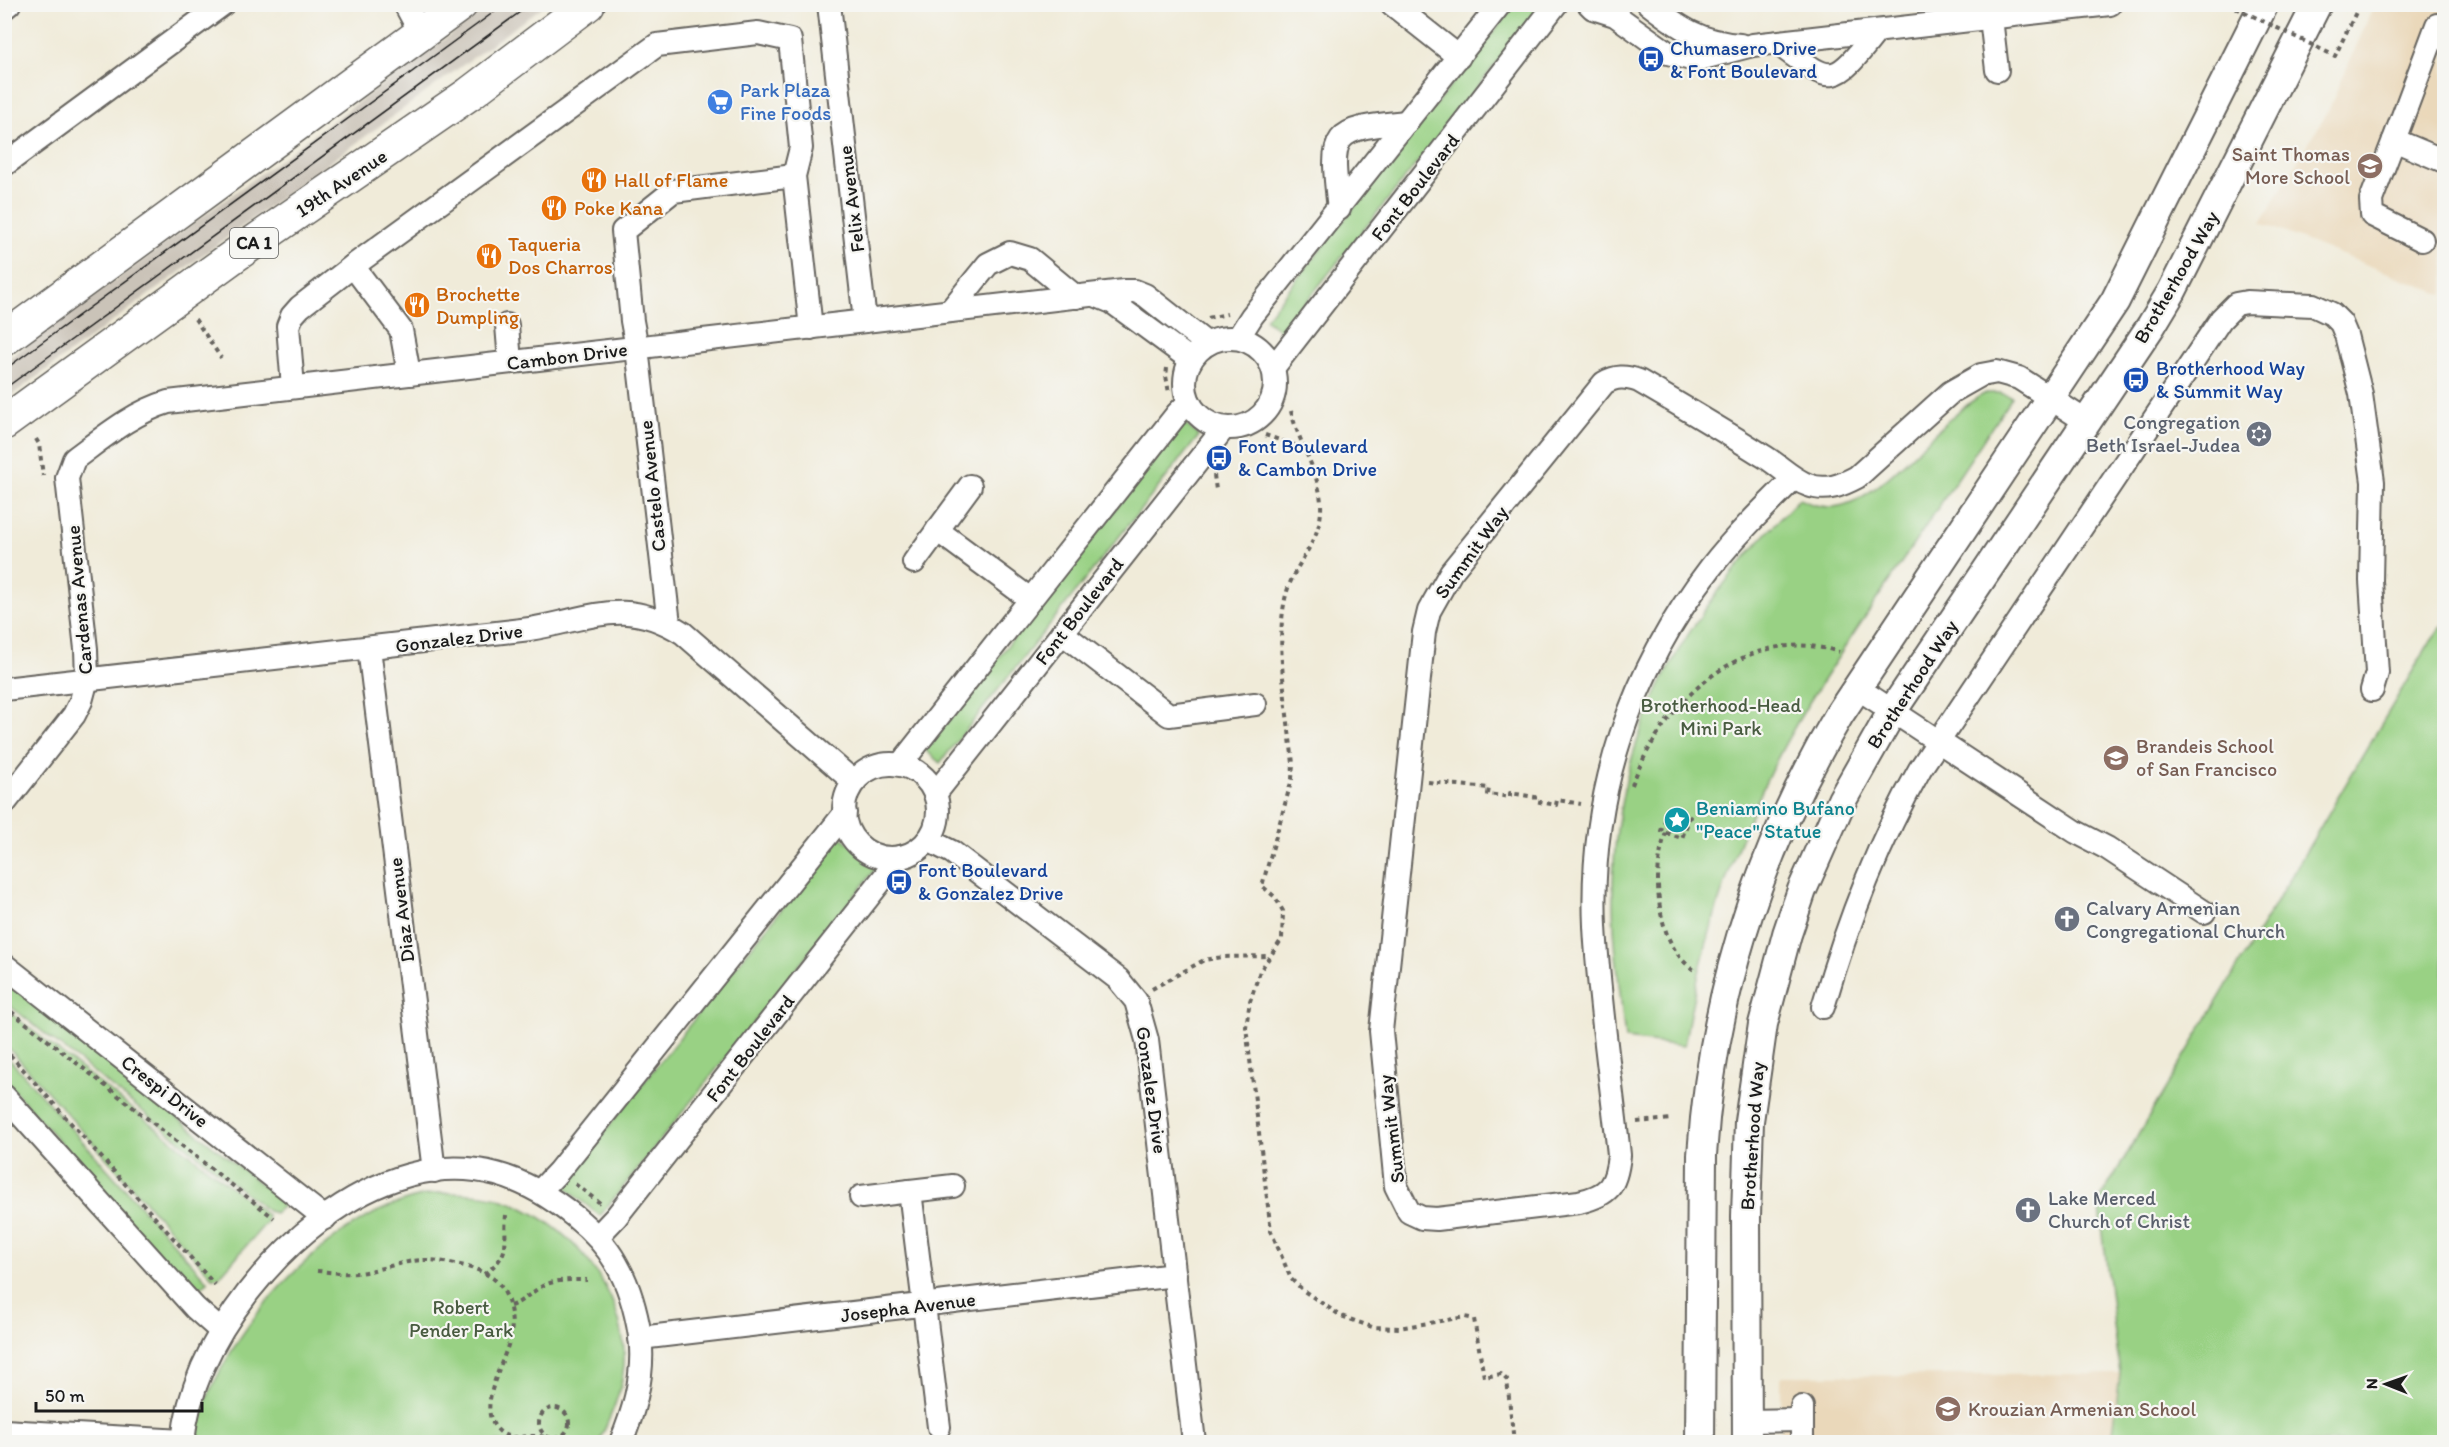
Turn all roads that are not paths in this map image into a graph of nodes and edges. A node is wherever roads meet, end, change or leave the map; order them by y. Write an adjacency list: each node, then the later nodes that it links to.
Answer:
1 (9, 4): 16 (street)
2 (223, 4): 29 (street)
3 (405, 4): 21 (street)
4 (461, 4): 21 (highway)
5 (588, 4): 51 (highway, 19th Avenue / CA 1)
6 (829, 4): 36 (street, Felix Avenue)
7 (1392, 4): 24 (street)
8 (1500, 4): 24 (street)
9 (1556, 4): 45 (street, Font Boulevard)
10 (1589, 4): 23 (street)
11 (1649, 4): 23 (street)
12 (2110, 4): 15 (street)
13 (2264, 4): 48 (main road, Brotherhood Way)
14 (2317, 4): 50 (main road, Brotherhood Way)
15 (2063, 7): 18 (street)
16 (4, 8)
17 (1951, 14): 18 (street); 20 (street)
18 (1991, 18): 25 (street)
19 (2437, 25): 27 (street)
20 (1876, 32): 22 (street); 22 (street)
21 (421, 34): 40 (highway)
22 (1777, 43): 23 (street)
23 (1753, 45)
24 (1459, 57): 26 (street)
25 (1997, 70)
26 (1407, 122): 31 (street); 31 (street)
27 (2394, 140): 28 (street); 32 (street)
28 (2445, 161)
29 (4, 165)
30 (794, 176): 33 (street); 38 (street); 42 (street, Castelo Avenue)
31 (1339, 209): 39 (street)
32 (2422, 240)
33 (353, 266): 46 (street); 47 (street)
34 (1086, 296): 35 (street, Cambon Drive); 35 (street); 41 (street, Cambon Drive); 43 (street)
35 (950, 311): 36 (street, Cambon Drive)
36 (865, 321): 38 (street, Cambon Drive)
37 (507, 325): 44 (street)
38 (811, 328): 42 (street, Cambon Drive)
39 (1238, 338): 41 (street); 45 (street)
40 (4, 339)
41 (1207, 344): 43 (street)
42 (637, 348): 44 (street, Cambon Drive); 59 (street, Castelo Avenue)
43 (1191, 360): 49 (street)
44 (510, 362): 46 (street, Cambon Drive)
45 (1273, 368): 52 (street)
46 (409, 374): 47 (street, Cambon Drive)
47 (293, 387): 53 (street, Cambon Drive)
48 (2051, 398): 50 (street, Summit Way); 54 (street, Summit Way); 63 (main road, Brotherhood Way)
49 (1179, 400): 52 (street); 58 (street)
50 (2087, 422): 67 (main road, Brotherhood Way)
51 (4, 423)
52 (1224, 428): 60 (street, Font Boulevard)
53 (67, 478): 62 (street, Cardenas Avenue)
54 (1794, 478): 54 (street, Summit Way)
55 (970, 486): 56 (street)
56 (937, 530): 57 (street); 58 (street)
57 (914, 562)
58 (1030, 599): 69 (street)
59 (669, 624): 61 (street, Gonzalez Drive); 70 (street, Gonzalez Drive)
60 (1062, 633): 66 (street); 71 (street, Font Boulevard)
61 (369, 648): 62 (street, Gonzalez Drive); 80 (street, Diaz Avenue)
62 (87, 679): 64 (street, Gonzalez Drive); 72 (street, Cardenas Avenue)
63 (1856, 687): 67 (street); 98 (main road, Brotherhood Way)
64 (4, 689)
65 (2372, 690): 68 (street)
66 (1255, 704)
67 (1893, 710): 68 (street); 94 (main road, Brotherhood Way)
68 (1937, 741): 76 (street); 78 (street)
69 (900, 765): 70 (street); 71 (street)
70 (854, 782): 73 (street)
71 (935, 794): 74 (street)
72 (4, 804)
73 (845, 813): 75 (street); 82 (street)
74 (928, 840): 75 (street); 87 (street, Gonzalez Drive)
75 (900, 857): 86 (street, Font Boulevard)
76 (2204, 912)
77 (4, 965): 85 (street, Crespi Drive)
78 (1823, 1007)
79 (4, 1096): 89 (street)
80 (434, 1171): 82 (street); 85 (street)
81 (952, 1186): 83 (street)
82 (540, 1191): 86 (street)
83 (910, 1191): 84 (street); 88 (street)
84 (861, 1197)
85 (325, 1218): 89 (street)
86 (597, 1237): 90 (street)
87 (1175, 1275): 88 (street, Josepha Avenue); 97 (street, Gonzalez Drive)
88 (924, 1305): 90 (street, Josepha Avenue); 92 (street)
89 (221, 1331): 95 (street)
90 (640, 1338): 96 (street)
91 (1802, 1423): 94 (street)
92 (939, 1427)
93 (4, 1431): 95 (street)
94 (1747, 1432)
95 (183, 1442)
96 (621, 1443)
97 (1194, 1443)
98 (1700, 1443)

